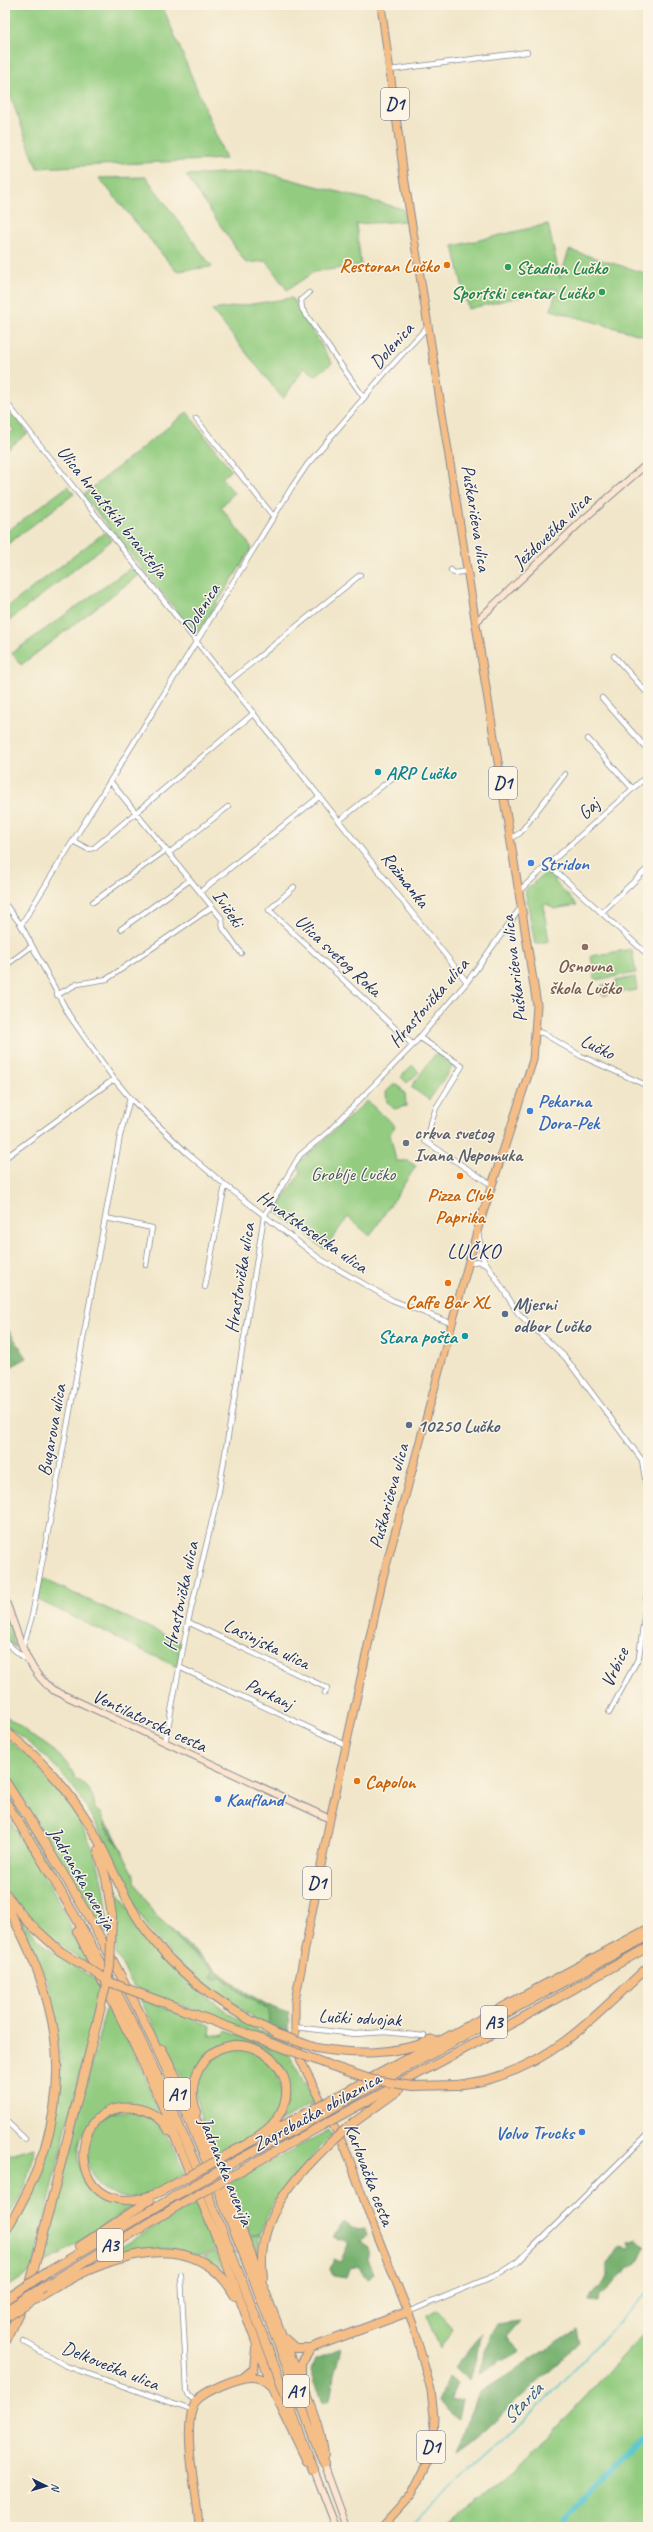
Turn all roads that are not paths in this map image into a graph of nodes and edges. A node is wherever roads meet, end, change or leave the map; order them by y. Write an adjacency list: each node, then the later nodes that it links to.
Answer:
1 (381, 5): 3 (main road, D1)
2 (527, 52): 3 (street)
3 (390, 70): 5 (main road, Puškarićeva ulica / D1)
4 (309, 293): 6 (street)
5 (429, 325): 6 (street, Dolenica); 12 (main road, Puškarićeva ulica / D1)
6 (364, 398): 10 (street, Dolenica)
7 (5, 401): 15 (street, Ulica hrvatskih branitelja)
8 (196, 419): 10 (street)
9 (648, 463): 14 (main road, Ježdovečka ulica)
10 (274, 516): 15 (street, Dolenica)
11 (451, 570): 12 (street)
12 (469, 570): 14 (main road, Puškarićeva ulica / D1)
13 (360, 575): 17 (street)
14 (477, 621): 32 (main road, Puškarićeva ulica / D1)
15 (197, 641): 17 (street, Rožmanka); 26 (street, Dolenica)
16 (614, 656): 18 (street)
17 (228, 682): 20 (street, Rožmanka)
18 (648, 694)
19 (602, 698): 22 (street)
20 (254, 713): 28 (street, Rožmanka); 30 (street)
21 (588, 739): 27 (street)
22 (648, 750)
23 (402, 770): 31 (street)
24 (565, 774): 32 (street)
25 (648, 775): 27 (street, Gaj)
26 (110, 781): 30 (street, Ivičeki); 33 (street, Dolenica)
27 (632, 788): 35 (street, Gaj)
28 (320, 796): 31 (street, Rožmanka); 40 (street)
29 (228, 807): 34 (street)
30 (136, 813): 33 (street); 34 (street, Ivičeki)
31 (340, 820): 52 (street, Rožmanka)
32 (512, 838): 39 (main road, Puškarićeva ulica / D1)
33 (73, 841): 46 (street, Dolenica)
34 (167, 851): 37 (street, Ivičeki); 41 (street)
35 (549, 865): 39 (street, Gaj); 45 (street)
36 (648, 868): 45 (street)
37 (190, 880): 40 (street, Ivičeki); 47 (street, Ivičeki)
38 (294, 887): 56 (street, Ulica svetog Roka)
39 (520, 890): 43 (main road, Puškarićeva ulica / D1)
40 (200, 892): 44 (street, Ivičeki)
41 (93, 902)
42 (5, 904): 46 (street, Hrvatskoselska ulica)
43 (522, 906): 52 (street, Hrastovička ulica); 54 (main road, Puškarićeva ulica / D1)
44 (212, 907): 49 (street, Ivičeki); 53 (street)
45 (601, 913): 50 (street)
46 (20, 926): 48 (street, Hrvatskoselska ulica)
47 (121, 929)
48 (32, 946): 51 (street); 53 (street, Hrvatskoselska ulica)
49 (241, 953)
50 (648, 955)
51 (5, 966)
52 (467, 982): 55 (street, Hrastovička ulica)
53 (58, 995): 57 (street, Hrvatskoselska ulica)
54 (536, 1032): 58 (street, Lučko); 62 (main road, Puškarićeva ulica / D1)
55 (419, 1037): 56 (street, Hrastovička ulica); 62 (street)
56 (413, 1045): 63 (street, Hrastovička ulica)
57 (114, 1079): 59 (street, Hrvatskoselska ulica); 60 (street)
58 (648, 1086)
59 (130, 1098): 61 (street, Hrvatskoselska ulica); 64 (street, Bugarova ulica)
60 (5, 1158)
61 (225, 1185): 63 (street, Hrvatskoselska ulica); 69 (street)
62 (492, 1185): 65 (main road, Puškarićeva ulica / D1)
63 (264, 1216): 70 (street, Hrvatskoselska ulica); 76 (street, Hrastovička ulica)
64 (106, 1218): 67 (street); 78 (street, Bugarova ulica)
65 (478, 1228): 66 (main road, Puškarićeva ulica / D1); 68 (street)
66 (469, 1263): 68 (street); 70 (main road, Puškarićeva ulica / D1)
67 (146, 1265)
68 (488, 1266): 71 (street)
69 (205, 1288)
70 (452, 1324): 85 (main road, Puškarićeva ulica / D1)
71 (642, 1460): 72 (street); 73 (street)
72 (648, 1464)
73 (648, 1497)
74 (648, 1586): 82 (street, Vrbice)
75 (5, 1599): 78 (main road, Ventilatorska cesta)
76 (188, 1622): 80 (street, Hrastovička ulica); 81 (street, Lasinjska ulica)
77 (5, 1642): 79 (street)
78 (23, 1646): 79 (main road, Ventilatorska cesta)
79 (31, 1663): 84 (main road, Ventilatorska cesta)
80 (181, 1668): 84 (street, Hrastovička ulica); 85 (street, Parkanj)
81 (325, 1694)
82 (609, 1712)
83 (5, 1731): 88 (highway)
84 (165, 1743): 89 (main road, Ventilatorska cesta)
85 (346, 1745): 89 (main road, Puškarićeva ulica / D1)
86 (5, 1781): 91 (highway, Jadranska avenija / A1)
87 (5, 1801): 93 (highway, Jadranska avenija / A1)
88 (80, 1810): 99 (highway, bridge); 125 (highway, bridge)
89 (330, 1819): 98 (main road, Puškarićeva ulica / D1)
90 (5, 1893): 97 (highway, bridge)
91 (78, 1900): 108 (highway); 112 (highway, Jadranska avenija / A1)
92 (5, 1903): 111 (highway)
93 (70, 1909): 109 (highway); 113 (highway, Jadranska avenija / A1)
94 (648, 1929): 99 (highway)
95 (648, 1936): 102 (highway, Zagrebačka obilaznica / A3)
96 (648, 1947): 101 (highway, Zagrebačka obilaznica / A3)
97 (648, 1967)
98 (294, 2027): 100 (street, Lučki odvojak); 120 (main road, Karlovačka cesta / D1)
99 (462, 2028): 102 (highway)
100 (424, 2036)
101 (443, 2060): 116 (highway, bridge); 119 (highway, Zagrebačka obilaznica / A3, bridge)
102 (336, 2101): 103 (highway, Zagrebačka obilaznica / A3, bridge)
103 (314, 2114): 107 (highway); 114 (highway, Zagrebačka obilaznica / A3, bridge)
104 (5, 2120): 106 (street)
105 (648, 2134): 120 (street)
106 (25, 2139)
107 (250, 2142): 108 (highway); 110 (highway, bridge)
108 (212, 2156): 112 (highway)
109 (197, 2188): 110 (highway); 113 (highway)
110 (161, 2192): 114 (highway)
111 (5, 2232)
112 (242, 2240): 116 (highway); 132 (highway, Jadranska avenija / A1)
113 (224, 2247): 118 (highway); 133 (highway, Jadranska avenija / A1)
114 (49, 2271): 117 (highway, Zagrebačka obilaznica / A3, bridge)
115 (181, 2275): 130 (street)
116 (266, 2293): 122 (highway)
117 (5, 2300)
118 (243, 2307): 121 (highway, bridge); 124 (highway)
119 (6, 2310)
120 (408, 2312): 126 (highway); 137 (main road, Karlovačka cesta / D1)
121 (5, 2318)
122 (282, 2333): 126 (highway); 128 (highway)
123 (23, 2341): 131 (street, Delkovečka ulica)
124 (256, 2341): 127 (highway); 129 (highway)
125 (5, 2342)
126 (311, 2348): 128 (highway)
127 (244, 2378): 129 (highway); 130 (highway)
128 (303, 2387): 132 (highway)
129 (274, 2389): 133 (highway)
130 (196, 2401): 131 (main road)
131 (191, 2410): 135 (main road)
132 (324, 2464): 134 (main road, Jadranska avenija)
133 (314, 2470): 136 (main road, Jadranska avenija)
134 (347, 2526)
135 (199, 2527)
136 (336, 2527)
137 (382, 2527)

